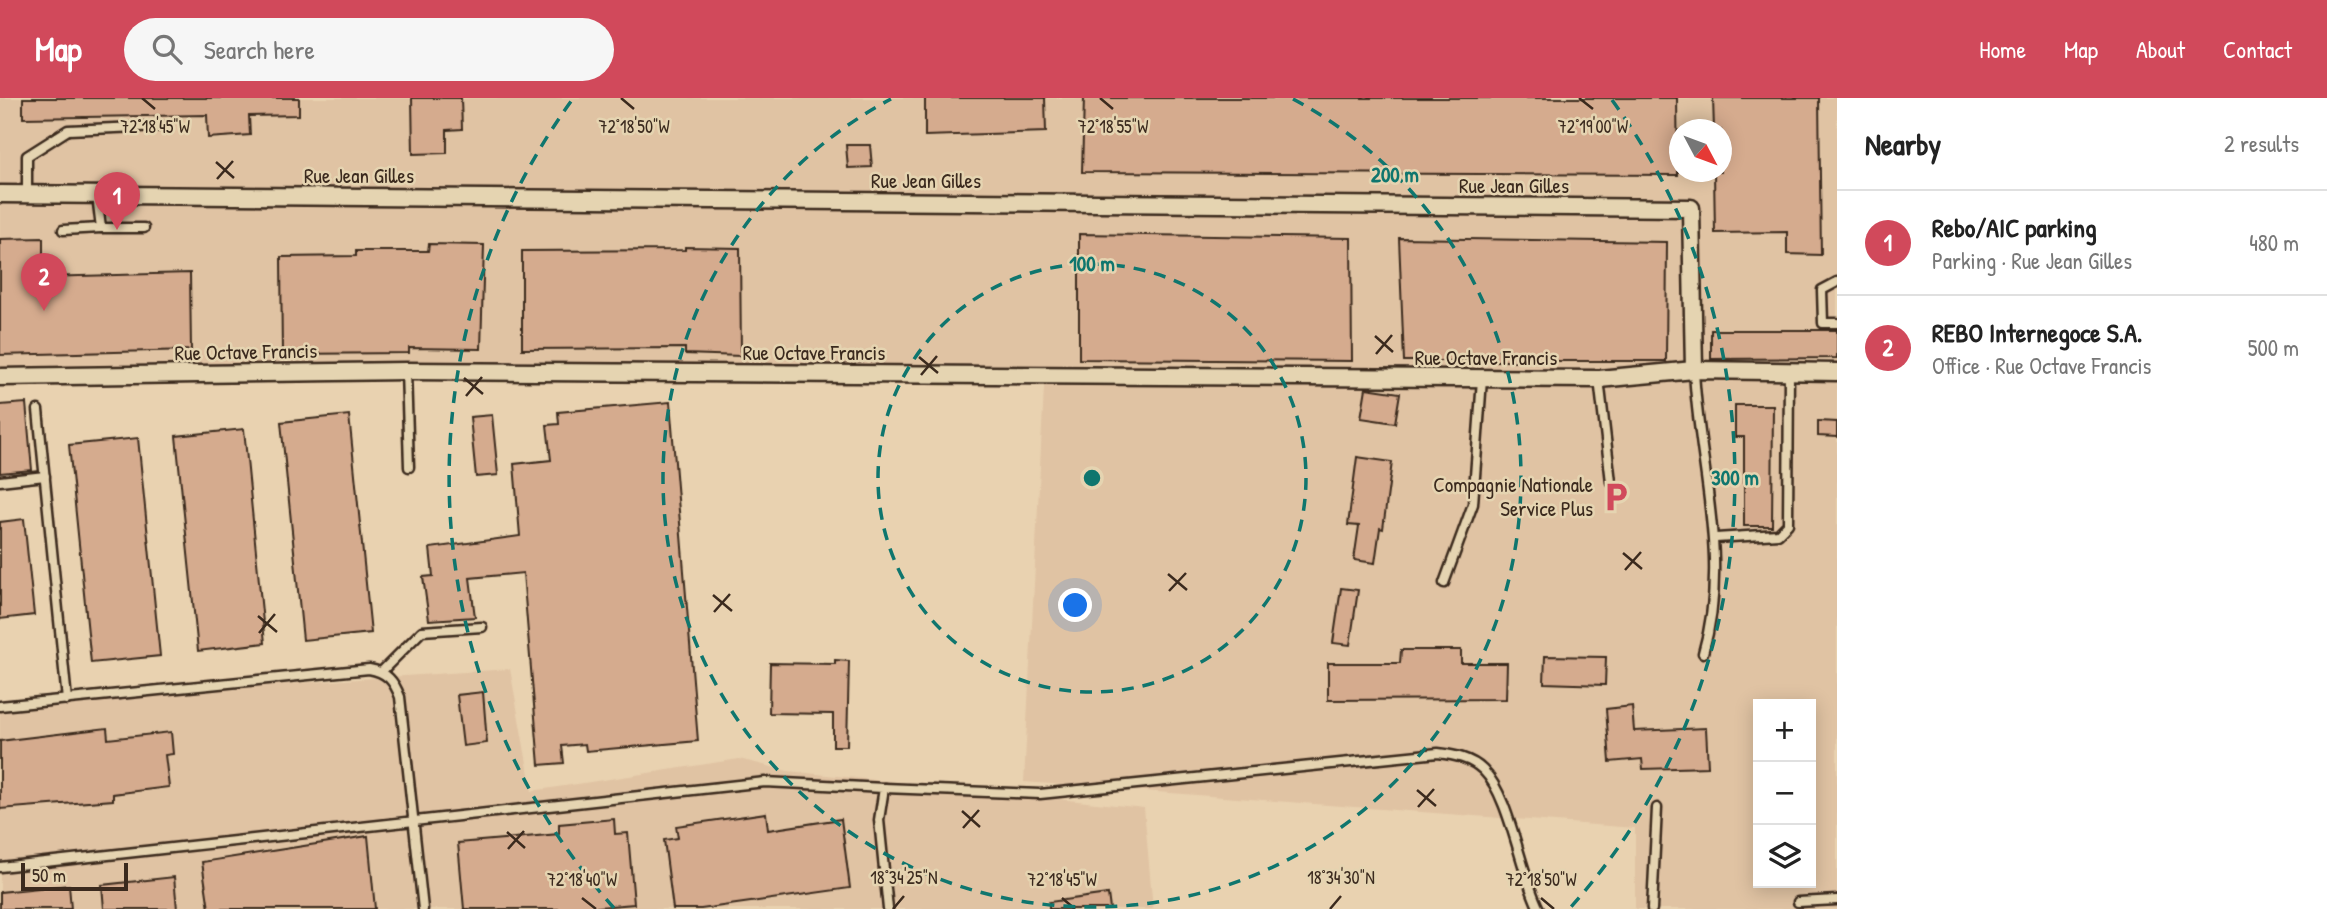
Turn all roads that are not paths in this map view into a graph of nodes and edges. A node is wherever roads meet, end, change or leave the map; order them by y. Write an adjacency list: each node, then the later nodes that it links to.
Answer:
1 (162, 126): 3 (lane)
2 (0, 194): 3 (street, Rue Jean Gilles)
3 (27, 194): 4 (street, Rue Jean Gilles)
4 (97, 195): 5 (lane); 10 (street, Rue Jean Gilles)
5 (101, 228): 6 (lane); 7 (lane)
6 (144, 228)
7 (63, 230)
8 (1837, 282): 9 (lane)
9 (1837, 323)
10 (1694, 370): 12 (street, Rue Octave Francis); 16 (street, Rue Octave Francis); 22 (lane)
11 (406, 371): 14 (street, Rue Octave Francis); 15 (street, Rue Octave Francis); 18 (lane)
12 (1789, 371): 13 (street, Rue Octave Francis); 22 (lane)
13 (1837, 372)
14 (0, 377)
15 (1482, 379): 16 (street, Rue Octave Francis); 23 (lane)
16 (1599, 379): 21 (lane)
17 (38, 410): 19 (lane)
18 (409, 467)
19 (45, 476): 20 (lane); 27 (lane)
20 (0, 481)
21 (1611, 482)
22 (1716, 538): 25 (lane)
23 (1444, 583)
24 (482, 627): 26 (lane)
25 (1703, 653)
26 (382, 671): 27 (lane); 31 (lane)
27 (67, 700): 28 (lane)
28 (0, 706)
29 (884, 788): 31 (lane); 36 (lane); 37 (lane)
30 (1657, 808): 38 (lane)
31 (413, 820): 32 (lane); 35 (lane)
32 (0, 867)
33 (1837, 900): 34 (lane)
34 (1798, 902)
35 (423, 909)
36 (888, 909)
37 (1539, 909)
38 (1652, 909)

